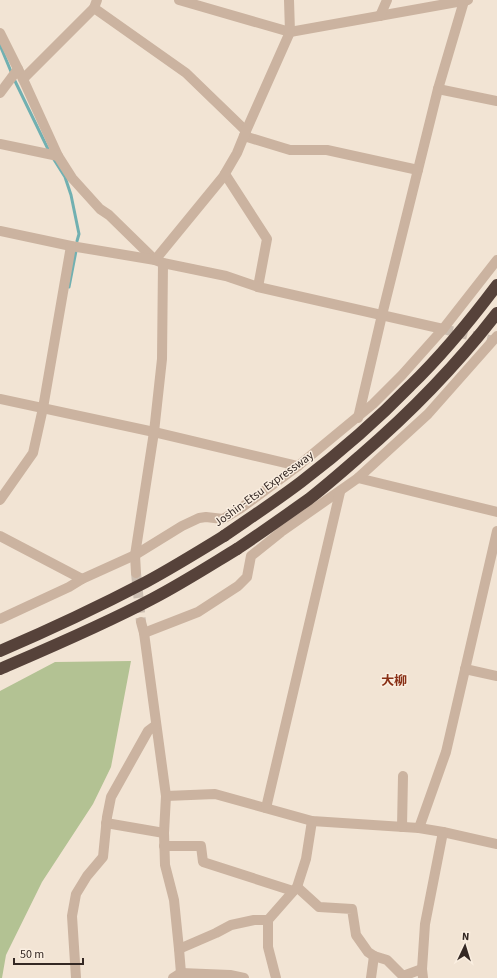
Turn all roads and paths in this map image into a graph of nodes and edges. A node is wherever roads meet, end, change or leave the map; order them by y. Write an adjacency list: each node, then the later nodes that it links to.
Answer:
1 (179, 0): 7 (street)
2 (290, 0): 7 (street)
3 (387, 0): 6 (street)
4 (466, 0): 6 (street); 11 (street)
5 (95, 4): 10 (street); 14 (street)
6 (380, 16): 7 (street)
7 (290, 32): 14 (street)
8 (0, 36): 9 (street)
9 (18, 69): 10 (street); 12 (street)
10 (23, 79): 16 (street)
11 (438, 89): 13 (street); 17 (street)
12 (0, 93)
13 (497, 101)
14 (245, 134): 17 (street); 18 (street)
15 (0, 144): 16 (street)
16 (58, 156): 22 (street)
17 (418, 170): 26 (street)
18 (225, 174): 22 (street); 24 (street)
19 (0, 230): 20 (street)
20 (71, 246): 22 (street); 30 (street)
21 (497, 260): 27 (street)
22 (159, 262): 24 (street); 32 (street)
23 (497, 286): 46 (highway, Joshin-Etsu Expressway, bridge)
24 (258, 287): 26 (street)
25 (497, 314): 47 (highway, bridge)
26 (382, 315): 27 (street); 31 (street)
27 (443, 329): 31 (street)
28 (496, 339): 34 (street)
29 (0, 399): 30 (street)
30 (43, 408): 32 (street); 36 (street)
31 (358, 418): 33 (street)
32 (154, 432): 33 (street); 40 (street)
33 (298, 466): 40 (street)
34 (358, 478): 35 (street); 37 (street)
35 (340, 492): 45 (street); 53 (street)
36 (0, 500)
37 (497, 512)
38 (497, 531): 48 (street)
39 (0, 536): 42 (street)
40 (135, 555): 41 (street); 42 (street)
41 (136, 572)
42 (82, 579): 43 (street)
43 (0, 618)
44 (141, 622): 45 (street)
45 (144, 633): 50 (street)
46 (0, 651)
47 (0, 669)
48 (465, 669): 49 (street); 57 (street)
49 (497, 676)
50 (156, 725): 52 (street); 55 (street)
51 (403, 776): 56 (street)
52 (166, 796): 53 (street); 59 (street)
53 (266, 808): 54 (street)
54 (312, 821): 56 (street); 62 (street)
55 (106, 823): 59 (street); 68 (street)
56 (402, 827): 57 (street)
57 (419, 828): 58 (street)
58 (443, 832): 60 (street); 66 (street)
59 (164, 833): 61 (street)
60 (497, 844)
61 (164, 846): 62 (street); 64 (street)
62 (295, 889): 63 (street); 65 (street)
63 (268, 920): 64 (street); 70 (street)
64 (179, 949): 67 (street)
65 (374, 956): 66 (street); 71 (street)
66 (423, 974)
67 (180, 976): 69 (street)
68 (76, 978)
69 (244, 978)
70 (276, 978)
71 (371, 978)

